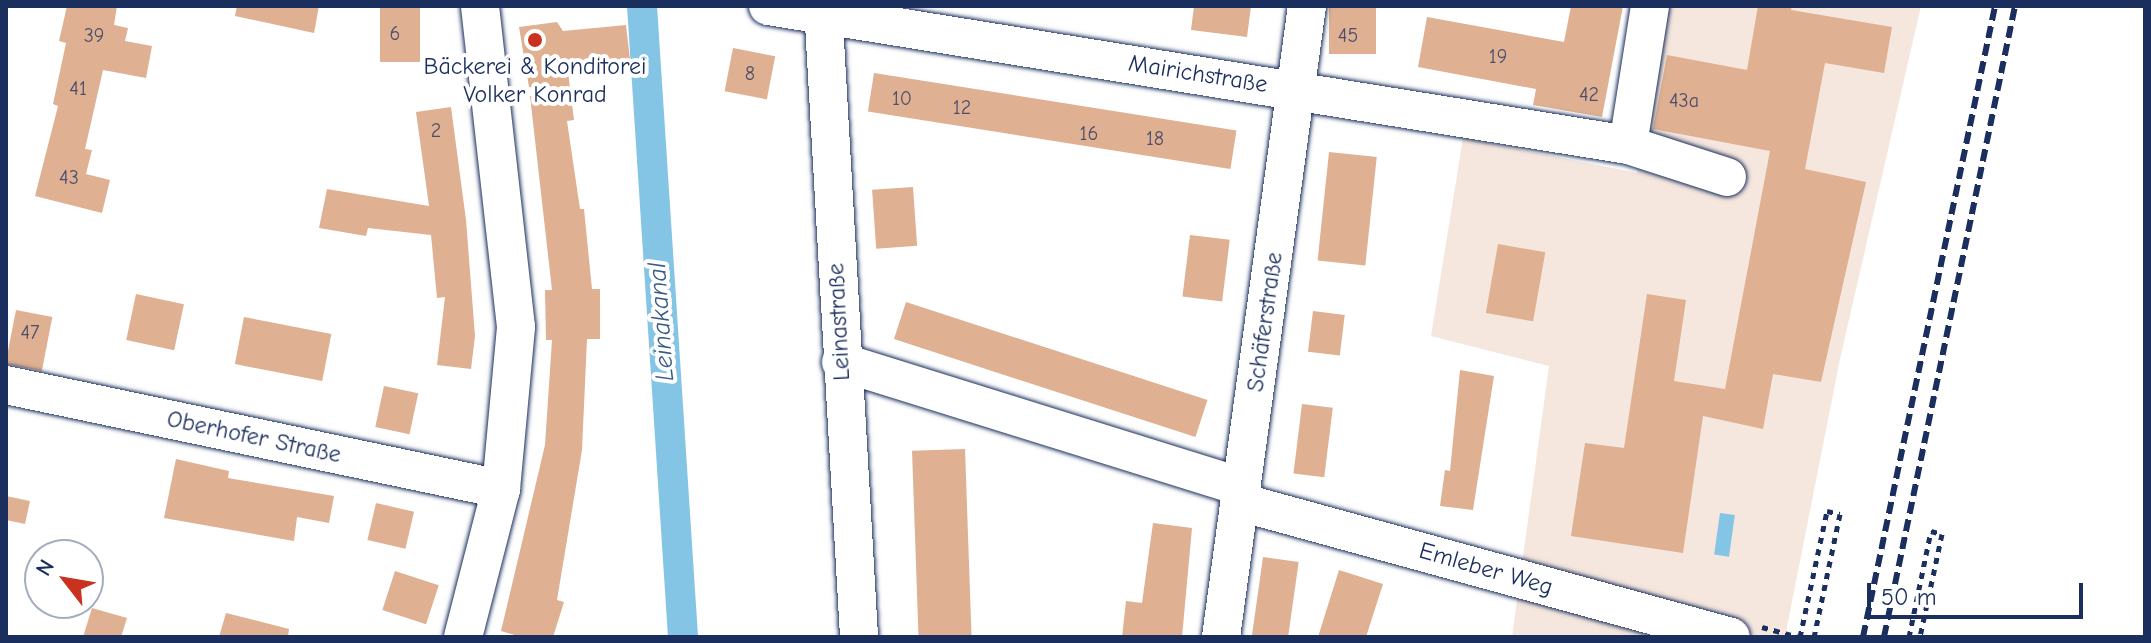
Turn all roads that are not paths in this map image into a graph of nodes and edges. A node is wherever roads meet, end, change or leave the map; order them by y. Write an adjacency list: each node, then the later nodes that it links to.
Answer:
1 (480, 6): 11 (street)
2 (768, 6): 5 (street, Mairichstraße)
3 (1307, 6): 6 (street, Schäferstraße)
4 (1650, 6): 7 (street)
5 (823, 10): 6 (street, Mairichstraße); 9 (street, Leinastraße)
6 (1298, 89): 7 (street, Mairichstraße); 12 (street, Schäferstraße)
7 (1628, 145): 8 (street, Mairichstraße)
8 (1727, 177)
9 (841, 362): 12 (street, Emleber Weg); 15 (street, Leinastraße)
10 (6, 385): 11 (street, Oberhofer Straße)
11 (501, 489): 14 (street)
12 (1241, 494): 13 (street, Emleber Weg); 16 (street, Schäferstraße)
13 (1744, 632)
14 (463, 637)
15 (859, 637)
16 (1221, 637)

